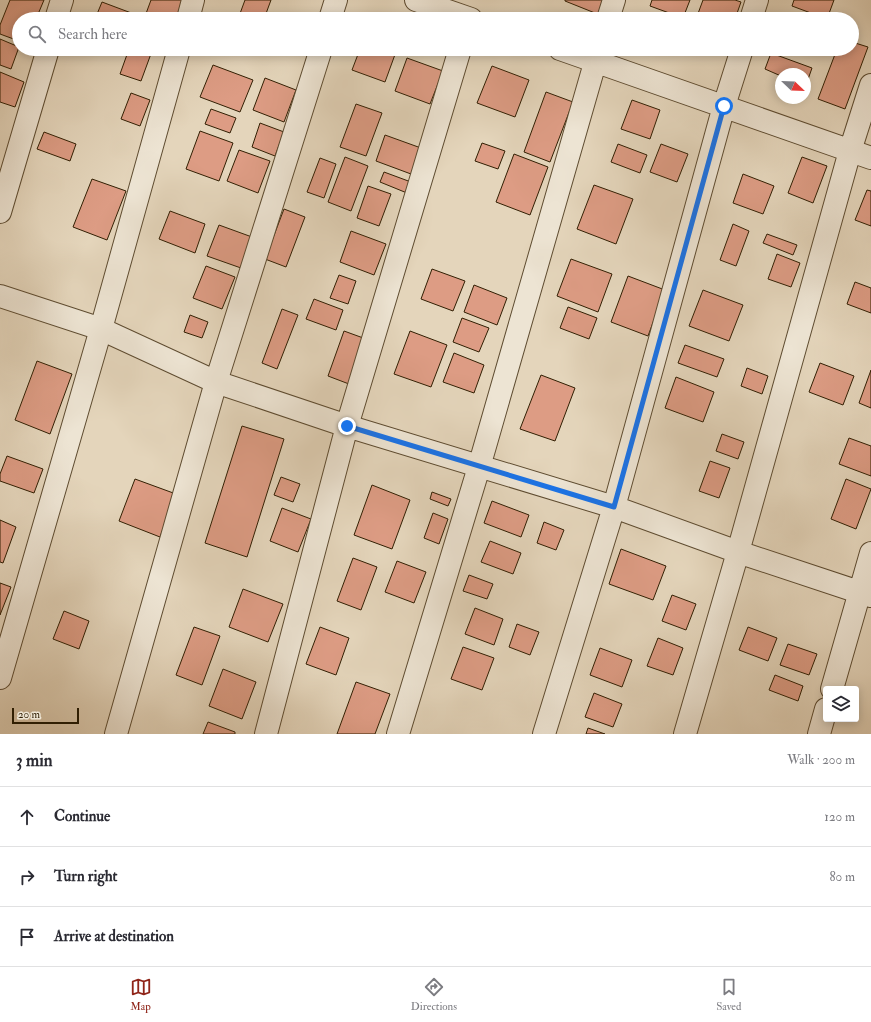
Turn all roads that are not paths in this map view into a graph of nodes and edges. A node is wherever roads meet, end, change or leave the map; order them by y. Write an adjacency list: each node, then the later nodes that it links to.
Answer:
1 (62, 0): 7 (street)
2 (193, 0): 8 (street)
3 (336, 0): 9 (street)
4 (416, 0): 10 (street)
5 (614, 0): 11 (street)
6 (757, 0): 12 (street)
7 (58, 12)
8 (190, 12)
9 (332, 12)
10 (463, 12)
11 (610, 12)
12 (753, 12)
13 (46, 56): 24 (street)
14 (177, 56): 26 (street)
15 (319, 56): 27 (street)
16 (458, 56): 28 (street)
17 (597, 56): 29 (street)
18 (599, 56): 21 (street)
19 (740, 56): 21 (street)
20 (871, 85): 22 (street)
21 (724, 106): 22 (street); 30 (street)
22 (850, 151): 23 (street); 31 (street)
23 (871, 158)
24 (0, 212)
25 (0, 296): 26 (street)
26 (101, 328): 27 (street); 34 (street)
27 (216, 382): 28 (street); 37 (street)
28 (347, 426): 29 (street); 38 (street)
29 (479, 467): 30 (street); 39 (street)
30 (614, 507): 31 (street); 40 (street)
31 (738, 552): 33 (street); 41 (street)
32 (871, 553): 33 (street)
33 (865, 595): 35 (street)
34 (0, 678)
35 (833, 686)
36 (823, 720): 42 (street)
37 (116, 734)
38 (266, 734)
39 (398, 734)
40 (544, 734)
41 (685, 734)
42 (819, 734)

